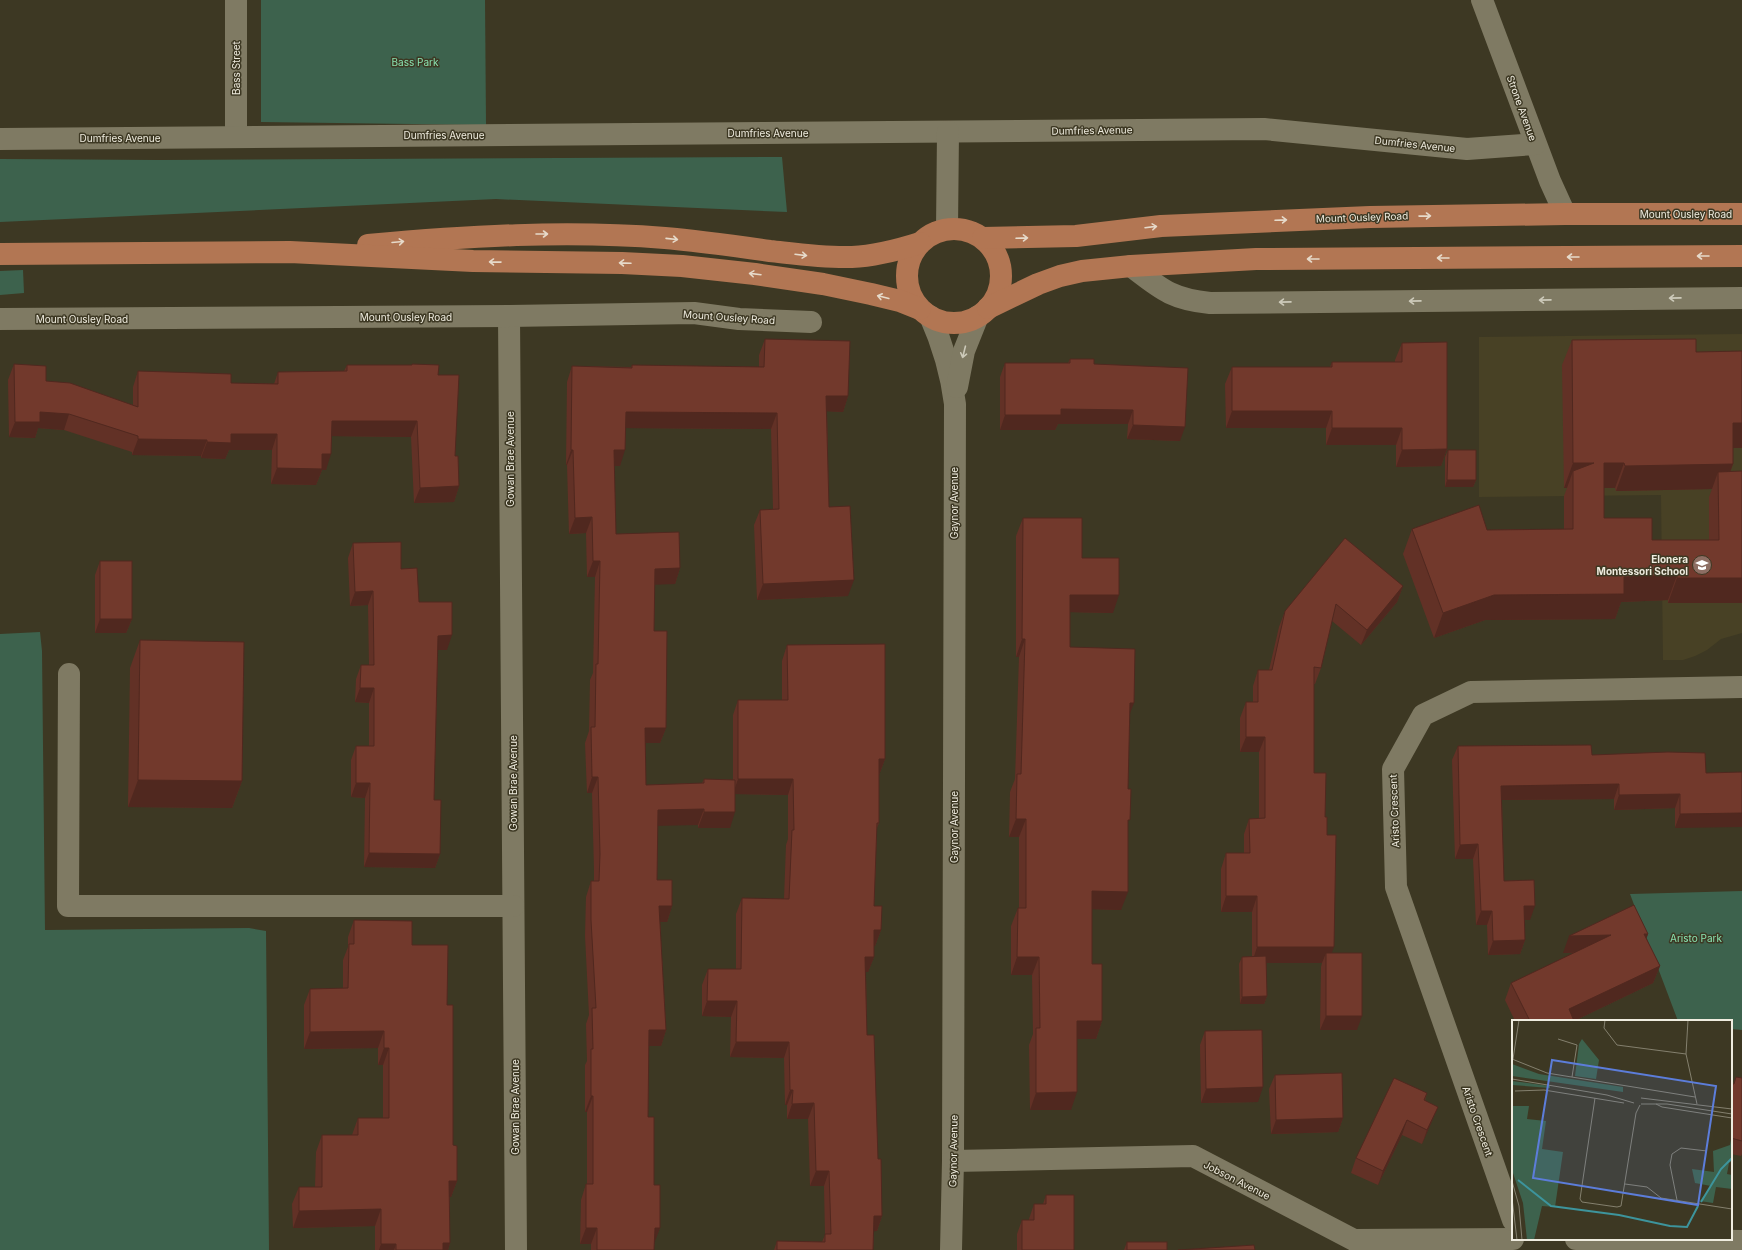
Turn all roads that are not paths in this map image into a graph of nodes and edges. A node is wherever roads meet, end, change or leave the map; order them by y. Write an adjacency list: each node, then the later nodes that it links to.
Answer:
1 (236, 0): 4 (street, Bass Street)
2 (1482, 0): 6 (street, Strone Avenue)
3 (948, 132): 4 (street, Dumfries Avenue); 6 (street, Dumfries Avenue); 9 (street)
4 (236, 137): 5 (street, Dumfries Avenue)
5 (0, 139)
6 (1535, 144): 7 (street, Strone Avenue)
7 (1566, 214): 8 (main road, Mount Ousley Road); 10 (main road, Mount Ousley Road, one-way to 7)
8 (1742, 214)
9 (947, 229): 10 (main road); 11 (main road)
10 (983, 238): 18 (main road)
11 (920, 243): 12 (main road, one-way to 11); 17 (main road)
12 (290, 252): 13 (main road); 17 (main road, one-way to 12)
13 (0, 254)
14 (1742, 256): 15 (main road, one-way to 15)
15 (1131, 266): 16 (street, one-way to 15); 18 (main road)
16 (1742, 298)
17 (925, 312): 18 (main road); 22 (street, Gaynor Avenue)
18 (983, 312): 22 (street, Gaynor Avenue, one-way to 22)
19 (509, 316): 20 (street, Mount Ousley Road); 21 (street, Mount Ousley Road); 25 (street, Gowan Brae Avenue)
20 (0, 319)
21 (811, 322)
22 (954, 404): 26 (street, Gaynor Avenue)
23 (69, 674): 25 (street)
24 (1742, 687): 27 (street, Aristo Crescent)
25 (513, 906): 31 (street, Gowan Brae Avenue)
26 (953, 1161): 28 (street, Jobson Avenue); 32 (street, Gaynor Avenue)
27 (1512, 1217)
28 (1512, 1238)
29 (1732, 1240): 30 (street)
30 (1742, 1240)
31 (516, 1250)
32 (951, 1250)

